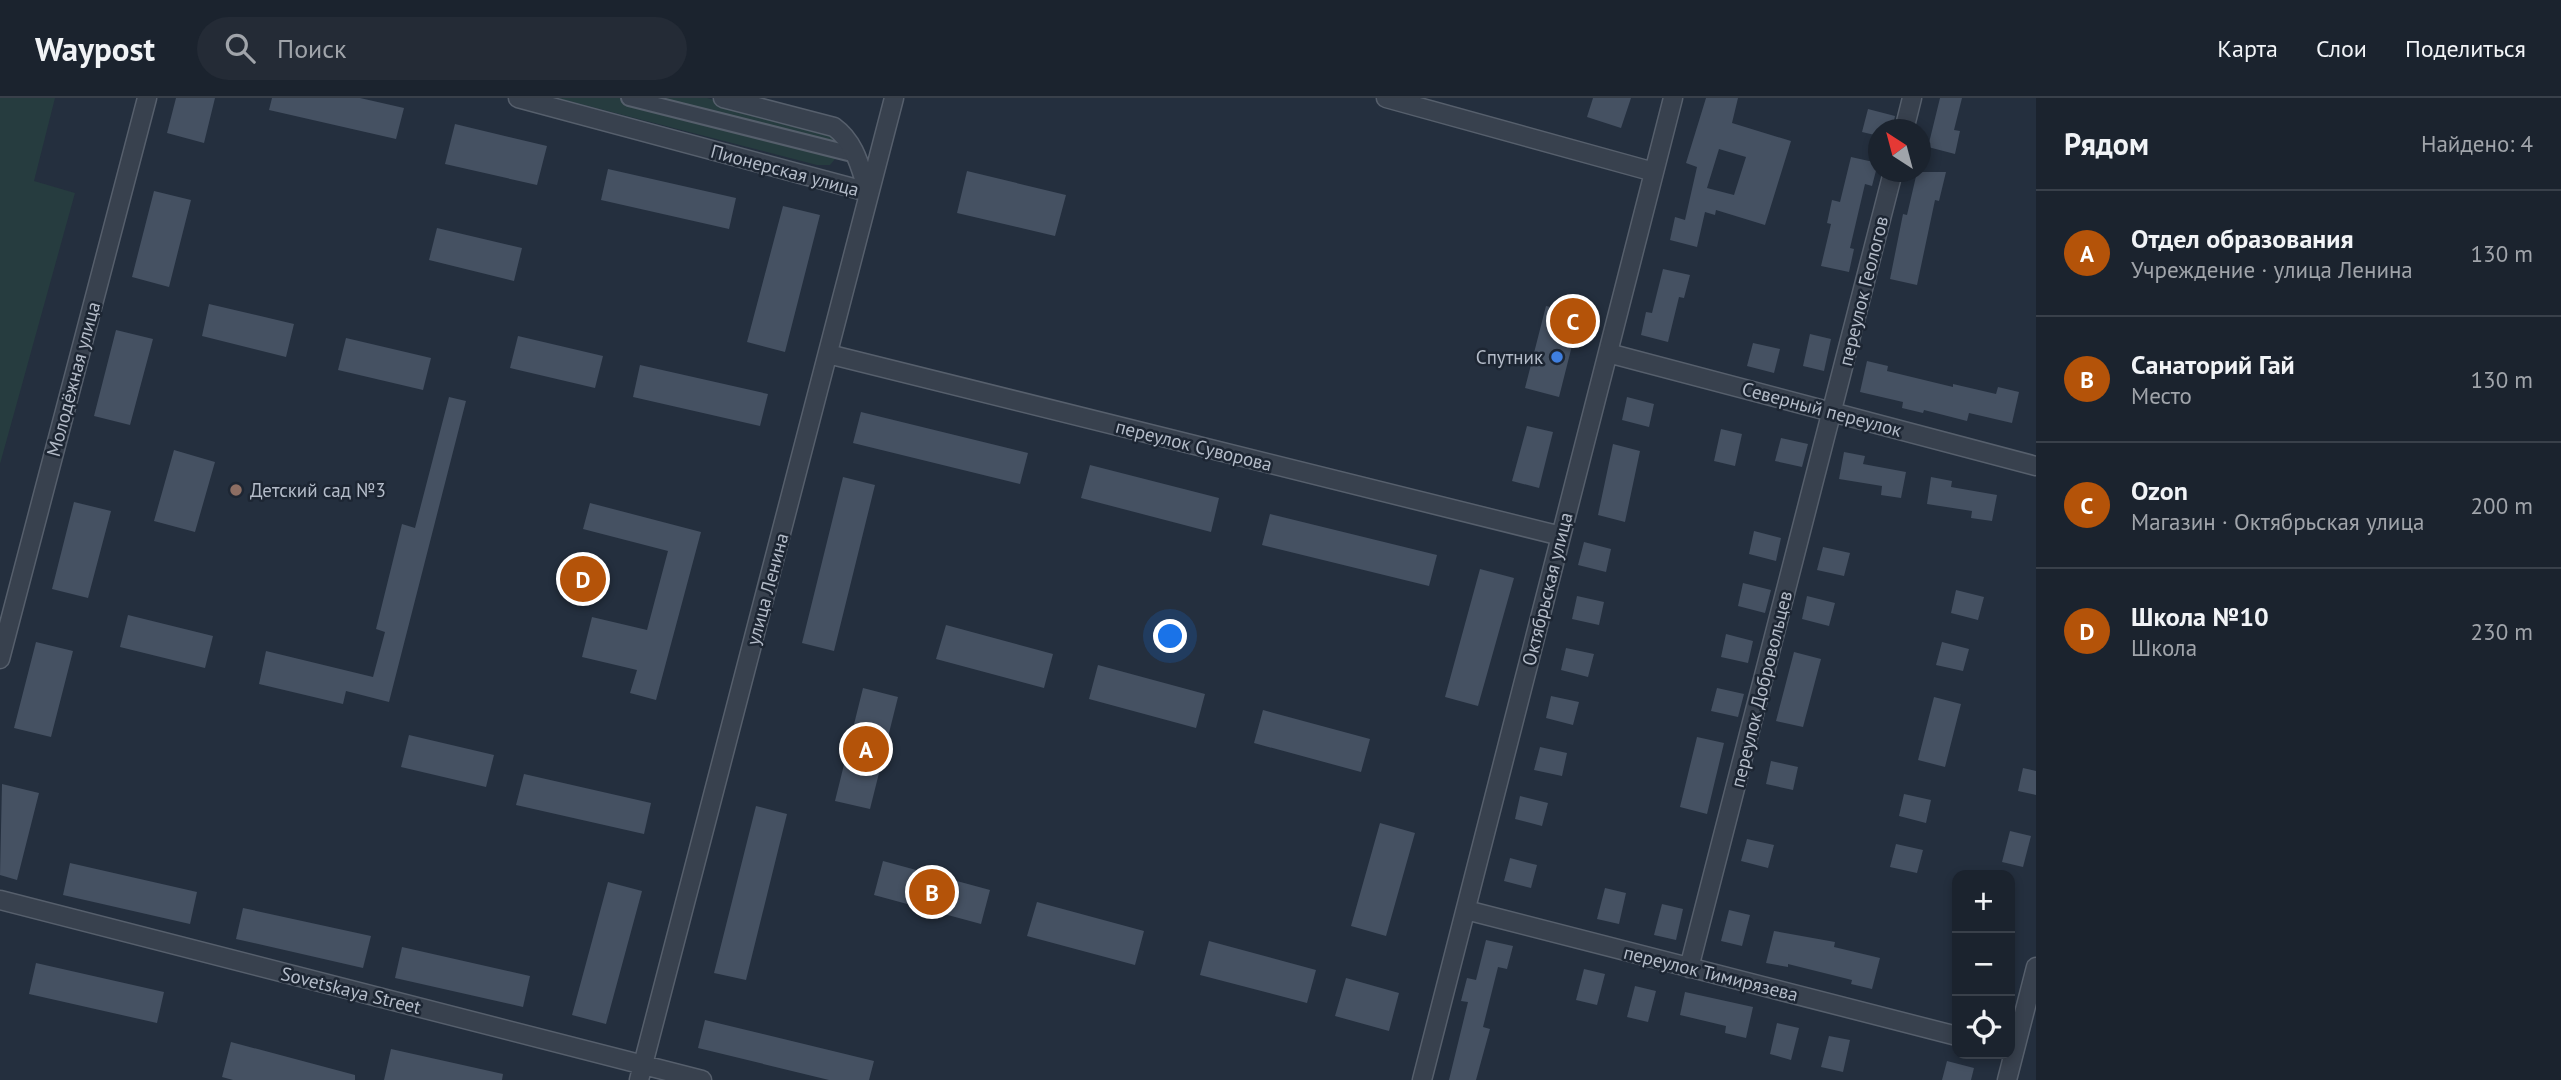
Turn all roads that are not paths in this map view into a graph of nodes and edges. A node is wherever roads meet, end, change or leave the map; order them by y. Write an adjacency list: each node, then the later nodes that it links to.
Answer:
1 (147, 98): 19 (street, Молодёжная улица)
2 (518, 98): 13 (street, Пионерская улица)
3 (629, 98): 10 (street)
4 (723, 98): 10 (street, Пионерская улица)
5 (894, 98): 13 (street, улица Ленина)
6 (1386, 98): 11 (street)
7 (1673, 98): 11 (street, Октябрьская улица)
8 (1912, 98): 9 (street)
9 (1907, 119)
10 (856, 155): 13 (street, Пионерская улица)
11 (1654, 172): 14 (street, Октябрьская улица)
12 (1890, 182): 16 (street, переулок Геологов)
13 (868, 192): 15 (street, улица Ленина)
14 (1608, 353): 16 (street, Северный переулок); 18 (street, Октябрьская улица)
15 (828, 354): 18 (street, переулок Суворова); 27 (street, улица Ленина)
16 (1832, 411): 17 (street, Северный переулок); 23 (street, переулок Добровольцев)
17 (2036, 466)
18 (1561, 536): 21 (street, Октябрьская улица)
19 (0, 659)
20 (0, 900): 27 (street, Sovetskaya Street)
21 (1466, 909): 23 (street, переулок Тимирязева); 29 (street, Октябрьская улица)
22 (2036, 967): 25 (street)
23 (1689, 968): 24 (street, переулок Тимирязева)
24 (1952, 1035)
25 (2015, 1040)
26 (2010, 1059): 30 (street)
27 (641, 1072): 28 (street, Sovetskaya Street)
28 (702, 1080)
29 (1422, 1080)
30 (2007, 1080)

